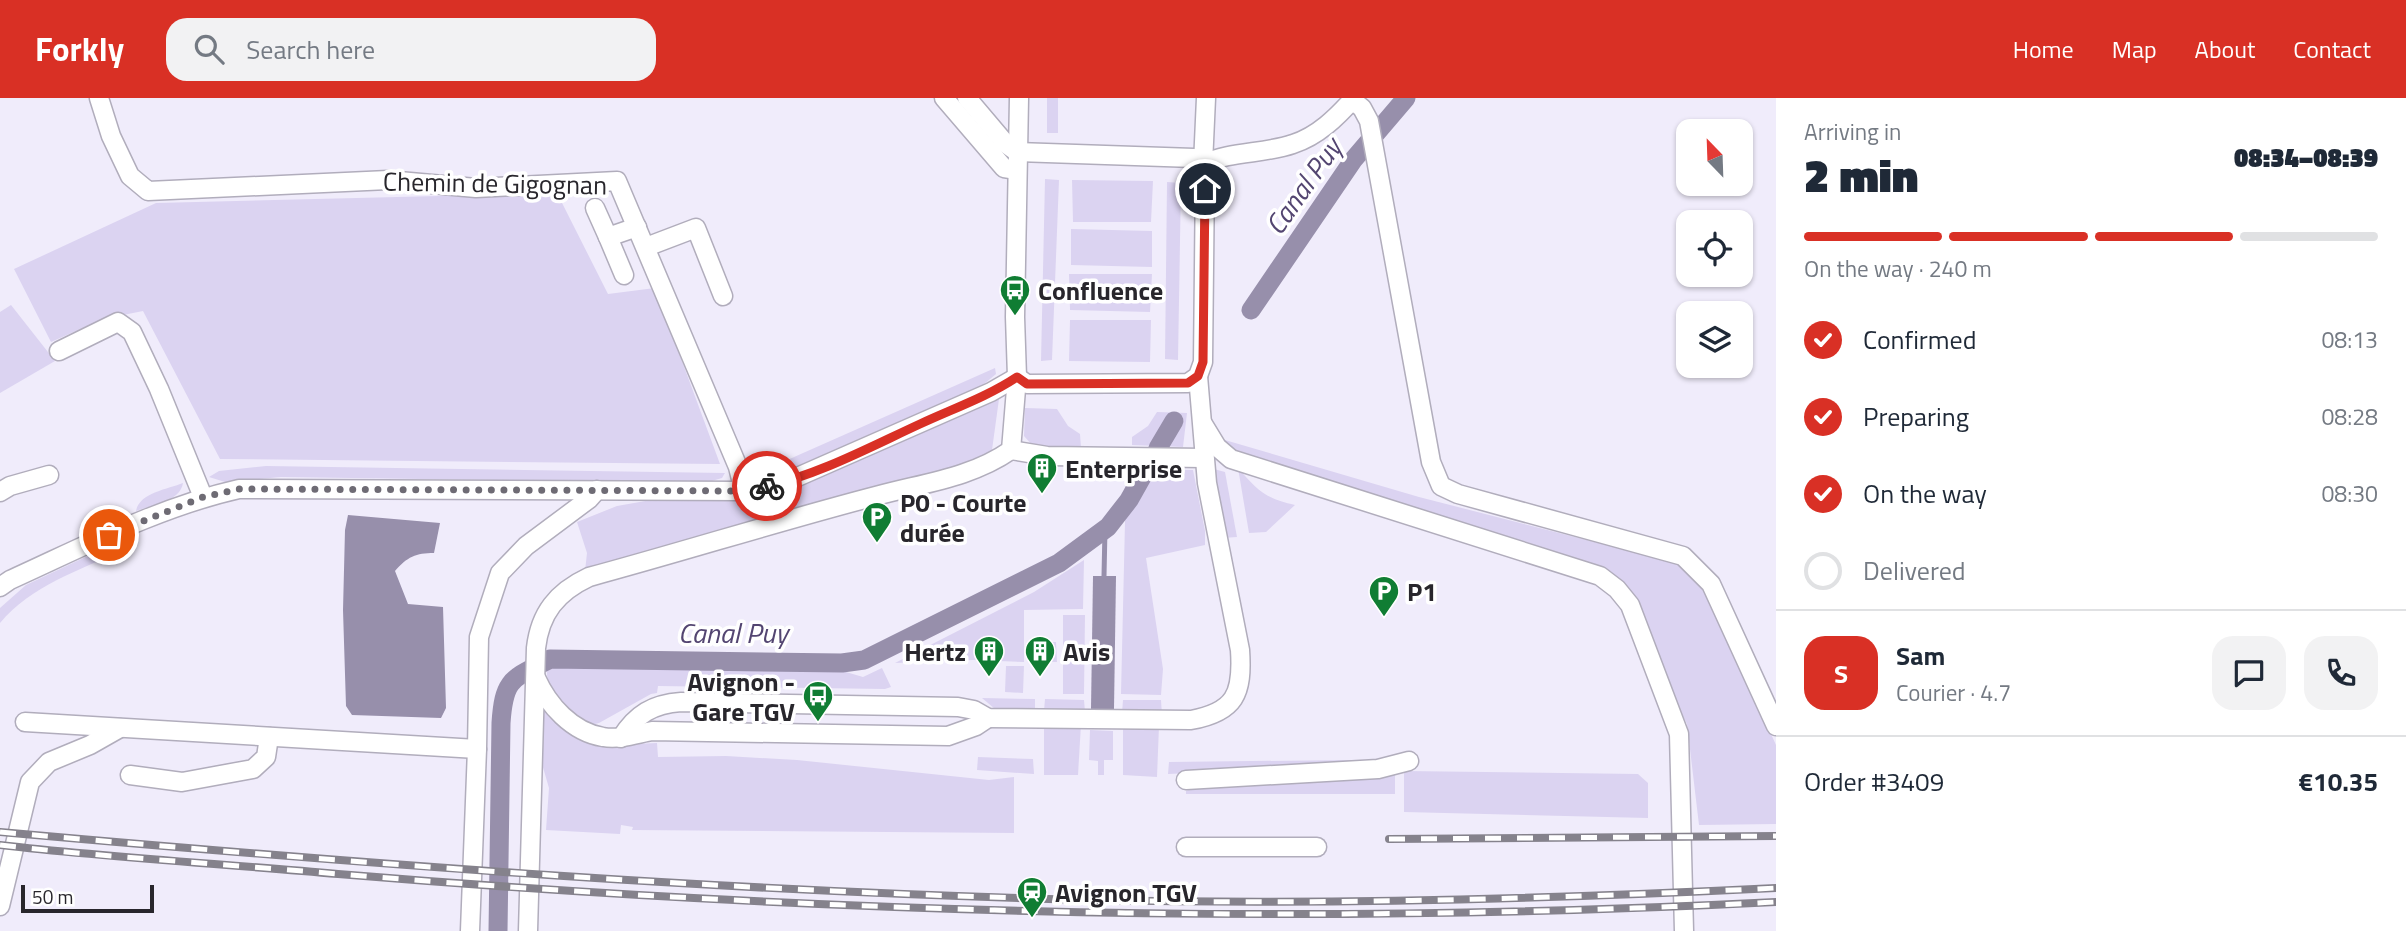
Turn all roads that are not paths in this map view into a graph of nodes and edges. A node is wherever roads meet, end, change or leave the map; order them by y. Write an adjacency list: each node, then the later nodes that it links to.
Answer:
1 (99, 98): 11 (street, Chemin de Gigognan)
2 (944, 98): 8 (street)
3 (967, 98): 7 (street)
4 (1206, 98): 9 (street)
5 (1353, 99): 9 (street); 33 (street)
6 (1019, 101): 7 (street); 8 (street)
7 (986, 121): 8 (street)
8 (1017, 161): 9 (street); 18 (street)
9 (1203, 164): 17 (street)
10 (595, 208): 12 (street)
11 (637, 227): 12 (street); 13 (street, Chemin de Gigognan)
12 (608, 237): 14 (street)
13 (646, 247): 15 (street); 24 (street, Chemin de Gigognan)
14 (624, 275)
15 (723, 296)
16 (59, 351): 26 (street)
17 (1198, 376): 18 (street); 19 (street)
18 (1012, 381): 20 (street); 24 (street)
19 (1201, 421): 21 (street); 46 (street)
20 (1012, 450): 21 (street); 30 (street)
21 (1204, 458): 31 (street)
22 (49, 475): 25 (street)
23 (597, 490): 24 (street); 26 (street); 37 (street)
24 (744, 491)
25 (0, 492)
26 (203, 497): 27 (street)
27 (36, 568): 28 (street); 29 (street)
28 (0, 587)
29 (0, 599)
30 (534, 676): 36 (street); 45 (street)
31 (988, 718): 36 (street); 36 (street)
32 (25, 722): 34 (street)
33 (1776, 726)
34 (121, 728): 35 (street); 43 (street)
35 (269, 737): 37 (street); 39 (street)
36 (621, 738)
37 (478, 749): 44 (street)
38 (1409, 761): 40 (street)
39 (130, 775)
40 (1186, 780)
41 (1186, 847): 42 (street)
42 (1317, 847)
43 (0, 906)
44 (470, 931)
45 (528, 931)
46 (1684, 931)

